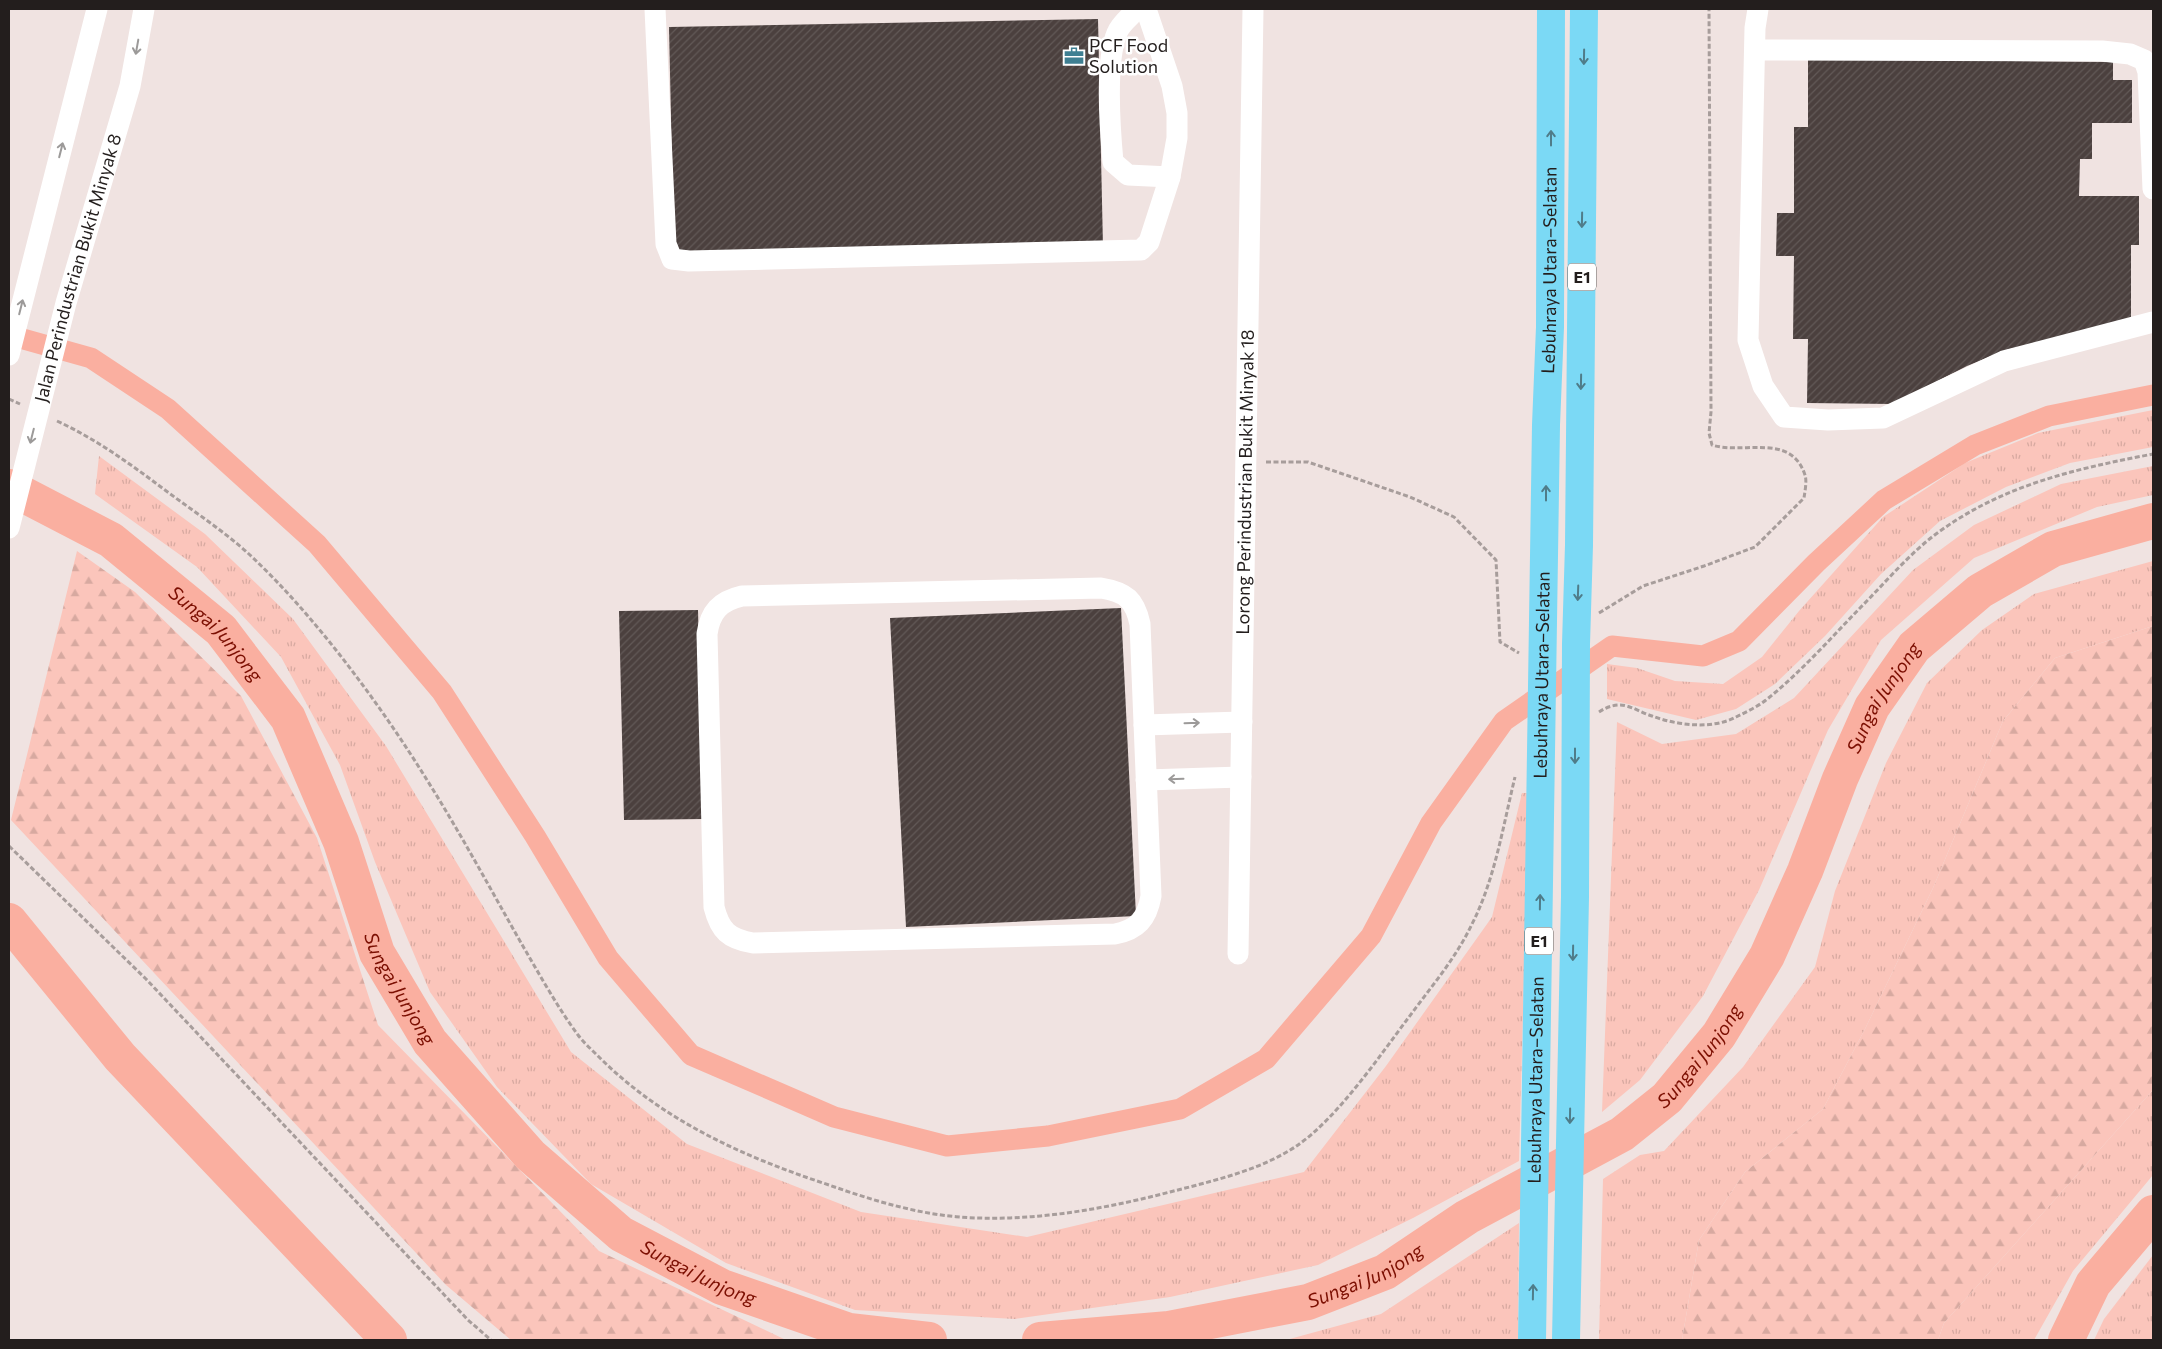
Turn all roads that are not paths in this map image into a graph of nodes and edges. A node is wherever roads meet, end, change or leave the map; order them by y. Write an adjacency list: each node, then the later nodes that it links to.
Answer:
1 (97, 9): 14 (street, one-way to 1)
2 (144, 9): 15 (street, Jalan Perindustrian Bukit Minyak 8, one-way to 15)
3 (655, 9): 11 (street)
4 (1137, 9): 11 (street)
5 (1146, 9): 11 (street)
6 (1253, 9): 16 (street, Lorong Perindustrian Bukit Minyak 18)
7 (1551, 9): 21 (highway, Lebuhraya Utara–Selatan / E1, one-way to 7)
8 (1584, 9): 22 (highway, Lebuhraya Utara–Selatan / E1, one-way to 22)
9 (1758, 9): 10 (street)
10 (1755, 50): 12 (street); 13 (street)
11 (1170, 177)
12 (2153, 189)
13 (2153, 322)
14 (9, 355)
15 (9, 528)
16 (1242, 722): 17 (street, one-way to 16); 18 (street, Lorong Perindustrian Bukit Minyak 18)
17 (1144, 725): 19 (street); 19 (street)
18 (1240, 776): 19 (street, one-way to 19); 20 (street, Lorong Perindustrian Bukit Minyak 18)
19 (1146, 780)
20 (1238, 954)
21 (1532, 1340)
22 (1566, 1340)

